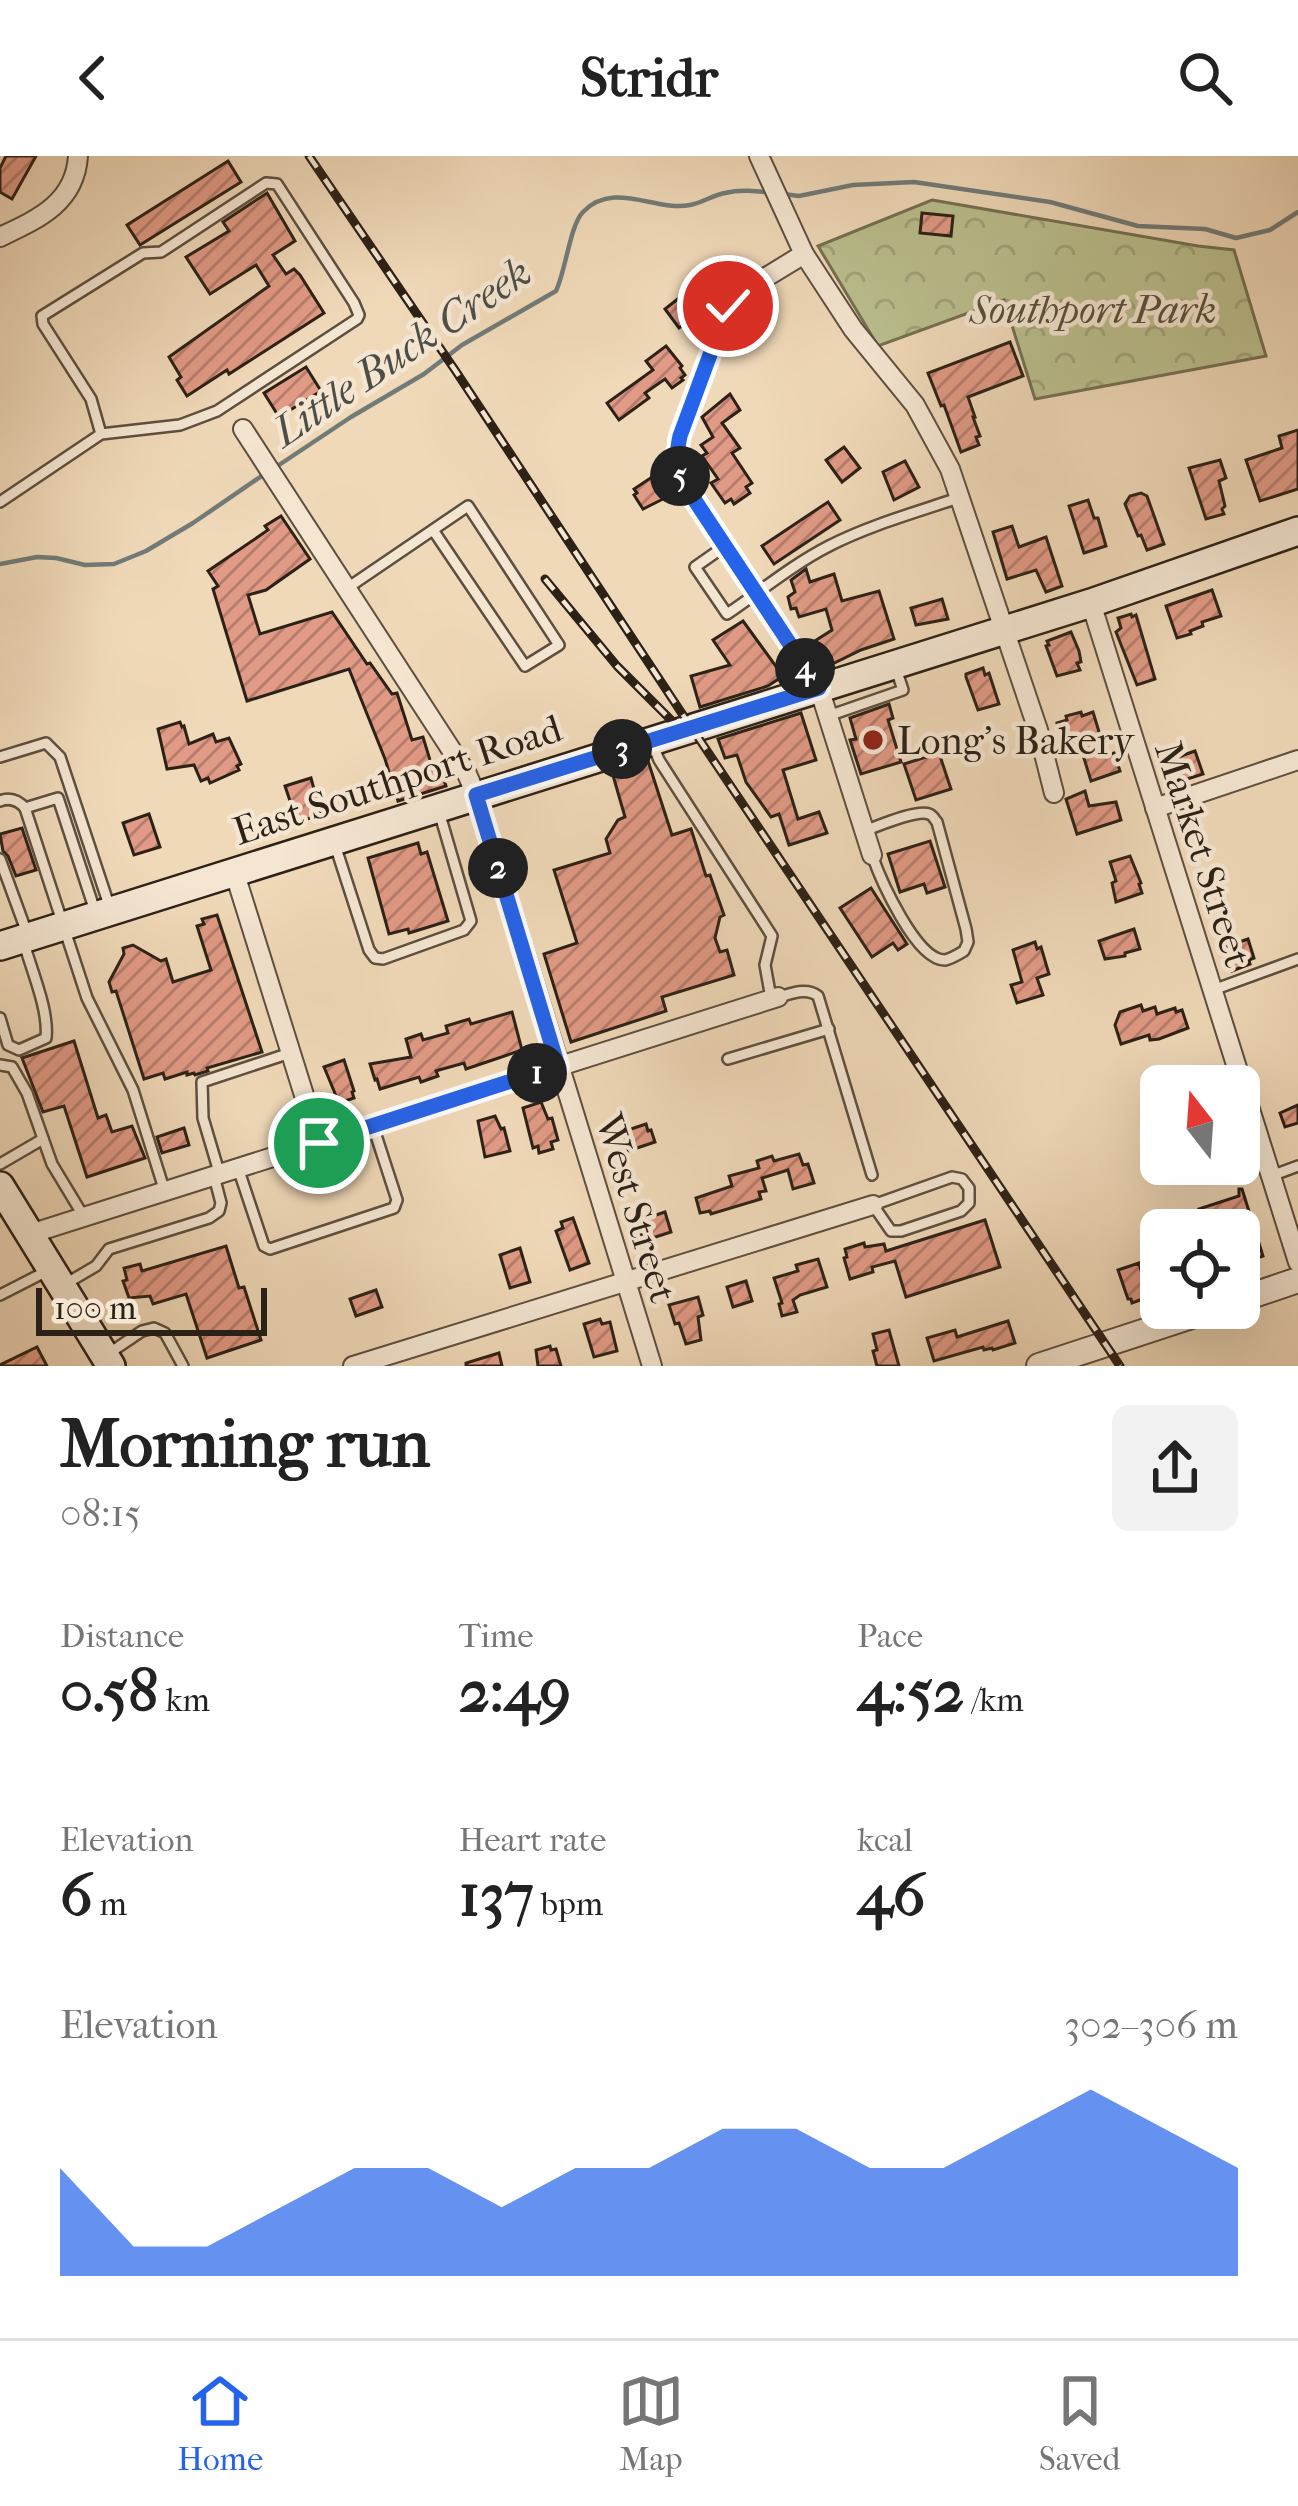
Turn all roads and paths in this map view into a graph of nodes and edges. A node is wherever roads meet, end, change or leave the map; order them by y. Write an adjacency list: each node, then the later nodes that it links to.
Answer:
1 (78, 156): 3 (street)
2 (759, 156): 4 (street)
3 (0, 237)
4 (804, 254): 7 (street); 11 (street)
5 (243, 429): 12 (street, West Street)
6 (101, 434): 6 (lane); 8 (lane)
7 (961, 497): 13 (lane); 15 (street)
8 (0, 502)
9 (433, 530): 9 (lane); 12 (lane)
10 (1298, 531): 14 (main road, East Southport Road)
11 (725, 546): 13 (street); 13 (lane)
12 (346, 589): 23 (street, West Street)
13 (757, 594): 17 (street)
14 (1090, 603): 15 (main road, East Southport Road); 27 (street, Market Street)
15 (1005, 629): 16 (main road, East Southport Road); 22 (street)
16 (895, 664): 17 (main road, East Southport Road); 18 (lane)
17 (819, 688): 18 (street); 19 (main road, East Southport Road)
18 (827, 716): 28 (street)
19 (651, 740): 23 (main road, East Southport Road); 38 (lane)
20 (0, 757): 33 (lane)
21 (1298, 760): 27 (street)
22 (1054, 793)
23 (476, 795): 25 (main road, East Southport Road); 44 (street, West Street)
24 (0, 801): 26 (lane)
25 (438, 807): 29 (main road, East Southport Road); 29 (lane)
26 (26, 808): 33 (lane); 34 (lane)
27 (1155, 808): 37 (street, Market Street)
28 (864, 831): 30 (street); 30 (lane)
29 (333, 840): 32 (main road, East Southport Road)
30 (872, 855)
31 (0, 859): 35 (lane)
32 (234, 871): 33 (main road, East Southport Road); 41 (street)
33 (103, 913): 34 (main road, East Southport Road)
34 (62, 926): 35 (main road, East Southport Road); 54 (lane)
35 (11, 940): 39 (lane)
36 (1298, 958): 37 (lane)
37 (1213, 990): 52 (street, Market Street)
38 (775, 998): 40 (lane); 44 (street)
39 (0, 1018)
40 (829, 1029): 42 (lane); 51 (lane)
41 (290, 1052): 47 (street); 50 (lane)
42 (728, 1059)
43 (0, 1065): 46 (lane)
44 (558, 1066): 45 (street); 62 (street, West Street)
45 (374, 1126): 47 (street); 50 (lane)
46 (44, 1139): 48 (lane); 56 (lane)
47 (319, 1143): 50 (street)
48 (0, 1165)
49 (1298, 1166): 52 (lane)
50 (224, 1173): 54 (street); 60 (lane)
51 (872, 1175)
52 (1271, 1176): 58 (street, Market Street)
53 (0, 1186): 57 (main road)
54 (165, 1192): 56 (street)
55 (873, 1205): 55 (lane); 62 (street)
56 (85, 1217): 57 (street)
57 (30, 1234): 60 (main road)
58 (1298, 1262)
59 (0, 1275): 63 (lane)
60 (57, 1277): 63 (lane); 66 (main road)
61 (1298, 1280): 64 (street)
62 (626, 1281): 68 (street); 69 (street, West Street)
63 (4, 1293)
64 (1260, 1293)
65 (1152, 1329): 70 (street)
66 (108, 1361): 67 (lane)
67 (183, 1366)
68 (353, 1366)
69 (652, 1366)
70 (1039, 1366)

